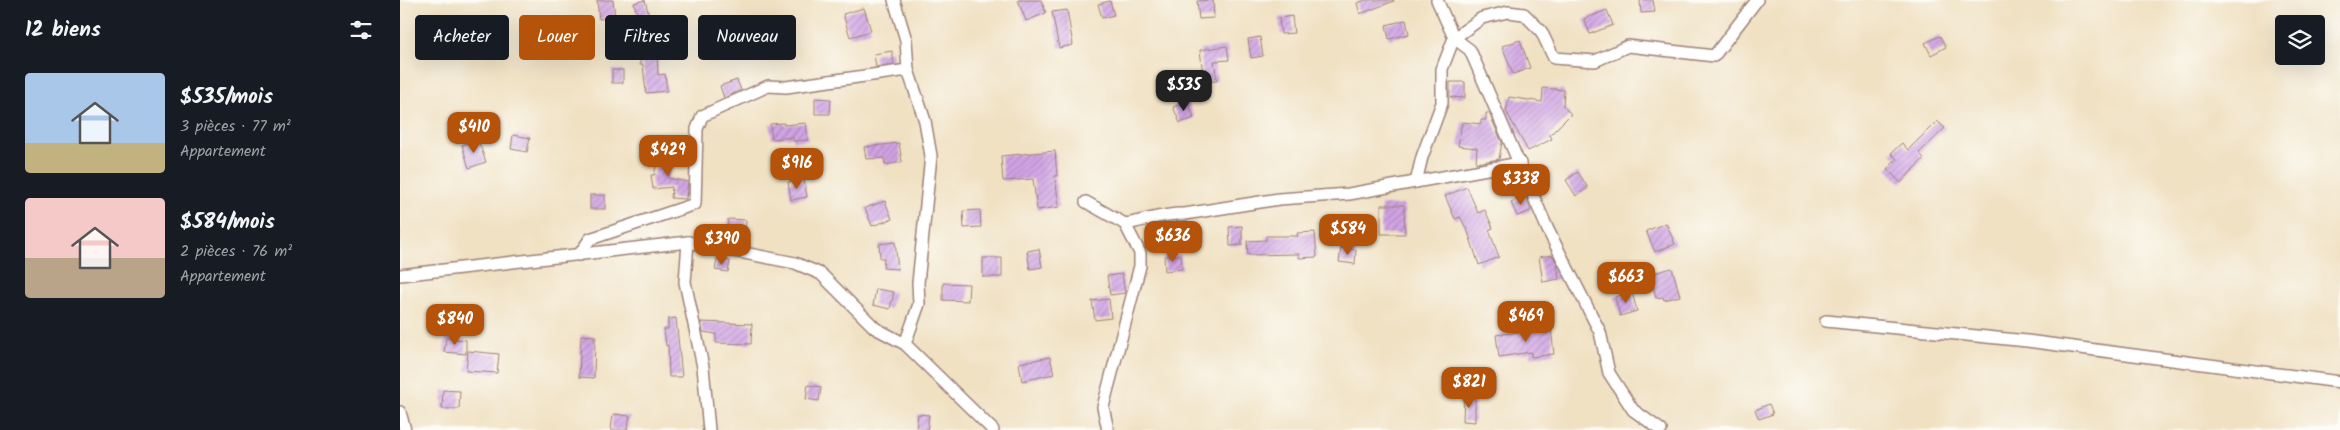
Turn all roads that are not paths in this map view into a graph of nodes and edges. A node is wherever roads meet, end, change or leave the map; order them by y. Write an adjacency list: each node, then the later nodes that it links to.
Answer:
1 (894, 0): 5 (street)
2 (1438, 0): 4 (street)
3 (1757, 0): 4 (street)
4 (1454, 38): 6 (street); 7 (street)
5 (908, 70): 11 (street); 14 (street)
6 (1520, 163): 7 (street); 21 (street)
7 (1416, 182): 9 (street)
8 (1086, 202): 9 (street)
9 (1124, 224): 20 (street)
10 (688, 242): 11 (street); 14 (street); 18 (street)
11 (579, 255): 12 (street)
12 (400, 276)
13 (1826, 321): 15 (street)
14 (906, 344): 19 (street)
15 (2340, 382)
16 (400, 412): 17 (street)
17 (405, 430)
18 (709, 430)
19 (993, 430)
20 (1108, 430)
21 (1661, 430)

